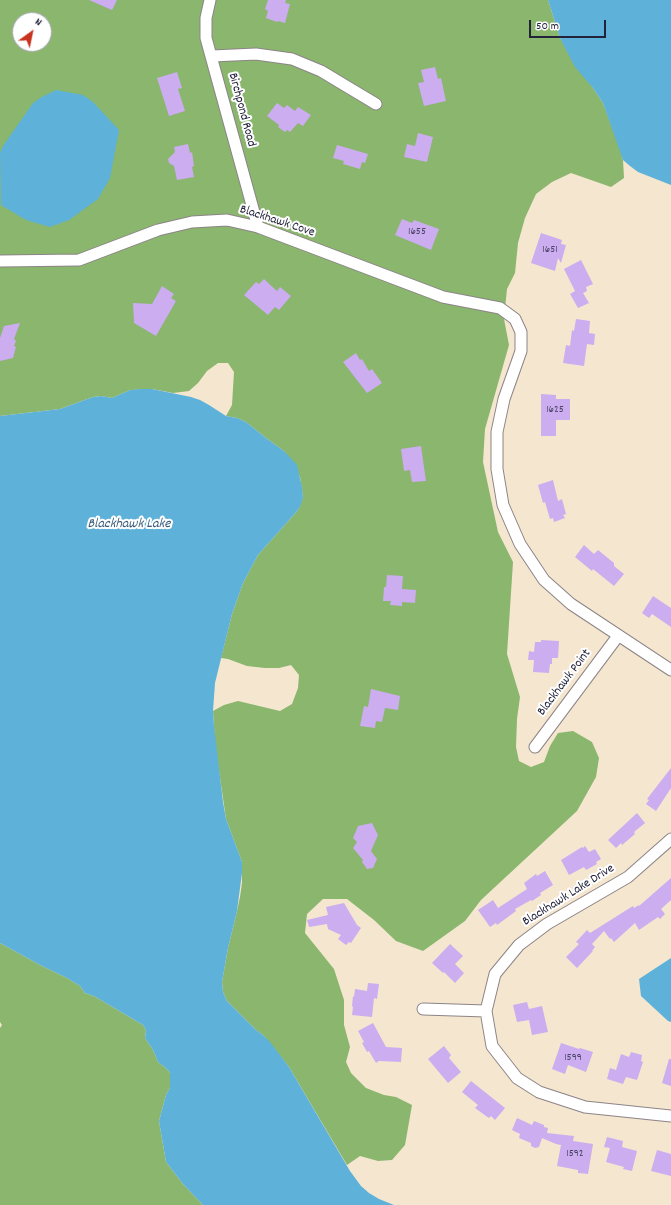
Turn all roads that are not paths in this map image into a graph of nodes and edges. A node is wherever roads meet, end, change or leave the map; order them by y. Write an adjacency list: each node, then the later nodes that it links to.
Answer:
1 (210, 0): 2 (street, Birchpond Road)
2 (212, 56): 3 (street); 4 (street, Birchpond Road)
3 (376, 104)
4 (258, 227): 5 (street, Blackhawk Cove); 6 (street, Blackhawk Cove)
5 (0, 261)
6 (618, 636): 7 (street); 8 (street, Blackhawk Point)
7 (671, 670)
8 (535, 747)
9 (671, 839): 11 (street, Blackhawk Lake Drive)
10 (423, 1010): 11 (street)
11 (486, 1011): 12 (street, Blackhawk Lake Drive)
12 (671, 1116)

